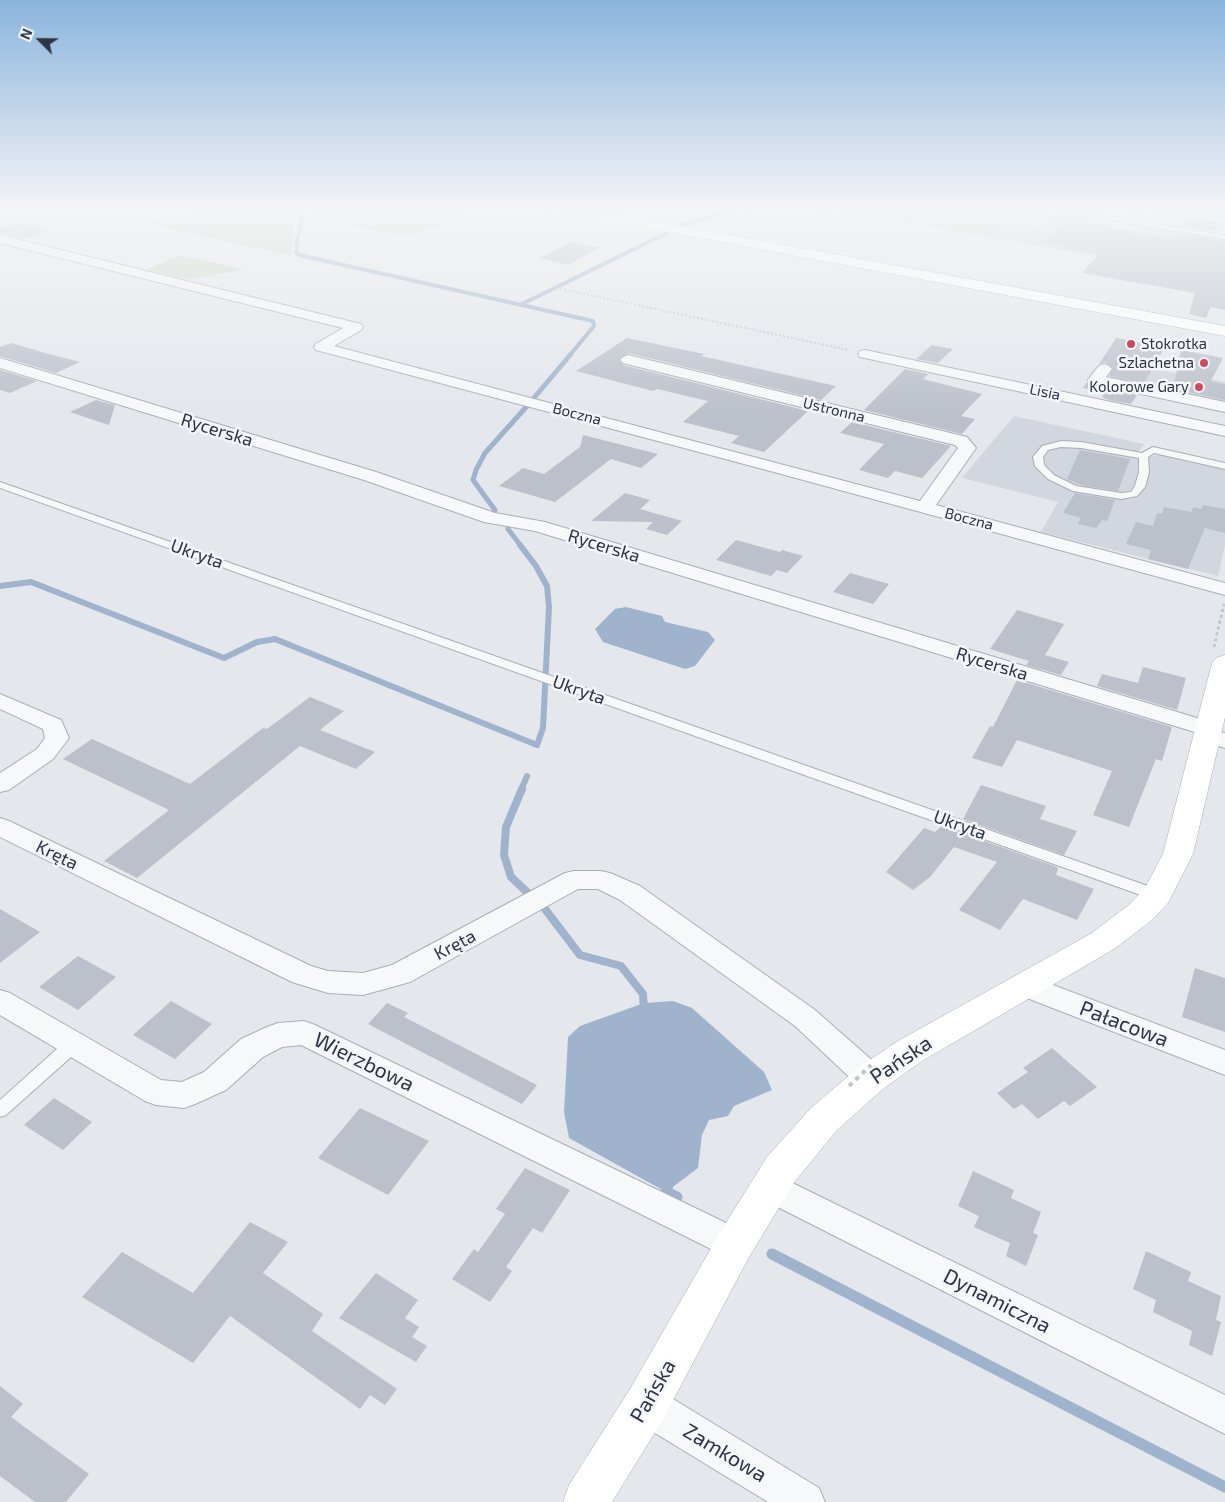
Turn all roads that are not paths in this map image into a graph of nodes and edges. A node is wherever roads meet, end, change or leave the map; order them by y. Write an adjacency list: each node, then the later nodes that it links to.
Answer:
1 (150, 276): 15 (street, Boczna)
2 (934, 276): 3 (main road)
3 (1147, 315): 4 (main road); 5 (main road)
4 (1225, 326)
5 (1225, 331)
6 (865, 354): 11 (street, Lisia)
7 (628, 360): 15 (street, Ustronna)
8 (0, 363): 19 (street, Rycerska)
9 (1104, 369): 10 (street)
10 (1225, 408)
11 (1225, 431)
12 (1143, 456): 12 (lane); 13 (lane)
13 (1225, 466)
14 (0, 485): 22 (lane, Ukryta)
15 (926, 507): 16 (street, Boczna)
16 (1225, 588)
17 (1225, 662): 19 (main road, Pańska)
18 (0, 701): 20 (street)
19 (1214, 735): 22 (main road, Pańska)
20 (0, 784)
21 (0, 827): 27 (street, Kręta)
22 (1157, 895): 23 (main road, Pańska)
23 (1024, 985): 26 (street, Pałacowa); 27 (main road, Pańska)
24 (0, 1001): 25 (street, Wierzbowa)
25 (74, 1044): 28 (lane); 30 (street, Wierzbowa)
26 (1225, 1063)
27 (864, 1076): 29 (main road, Pańska)
28 (0, 1110)
29 (770, 1187): 30 (main road, Pańska); 32 (street, Dynamiczna)
30 (735, 1244): 31 (main road, Pańska)
31 (646, 1405): 33 (main road, Pańska); 34 (street, Zamkowa)
32 (1225, 1416)
33 (586, 1502)
34 (805, 1502)

